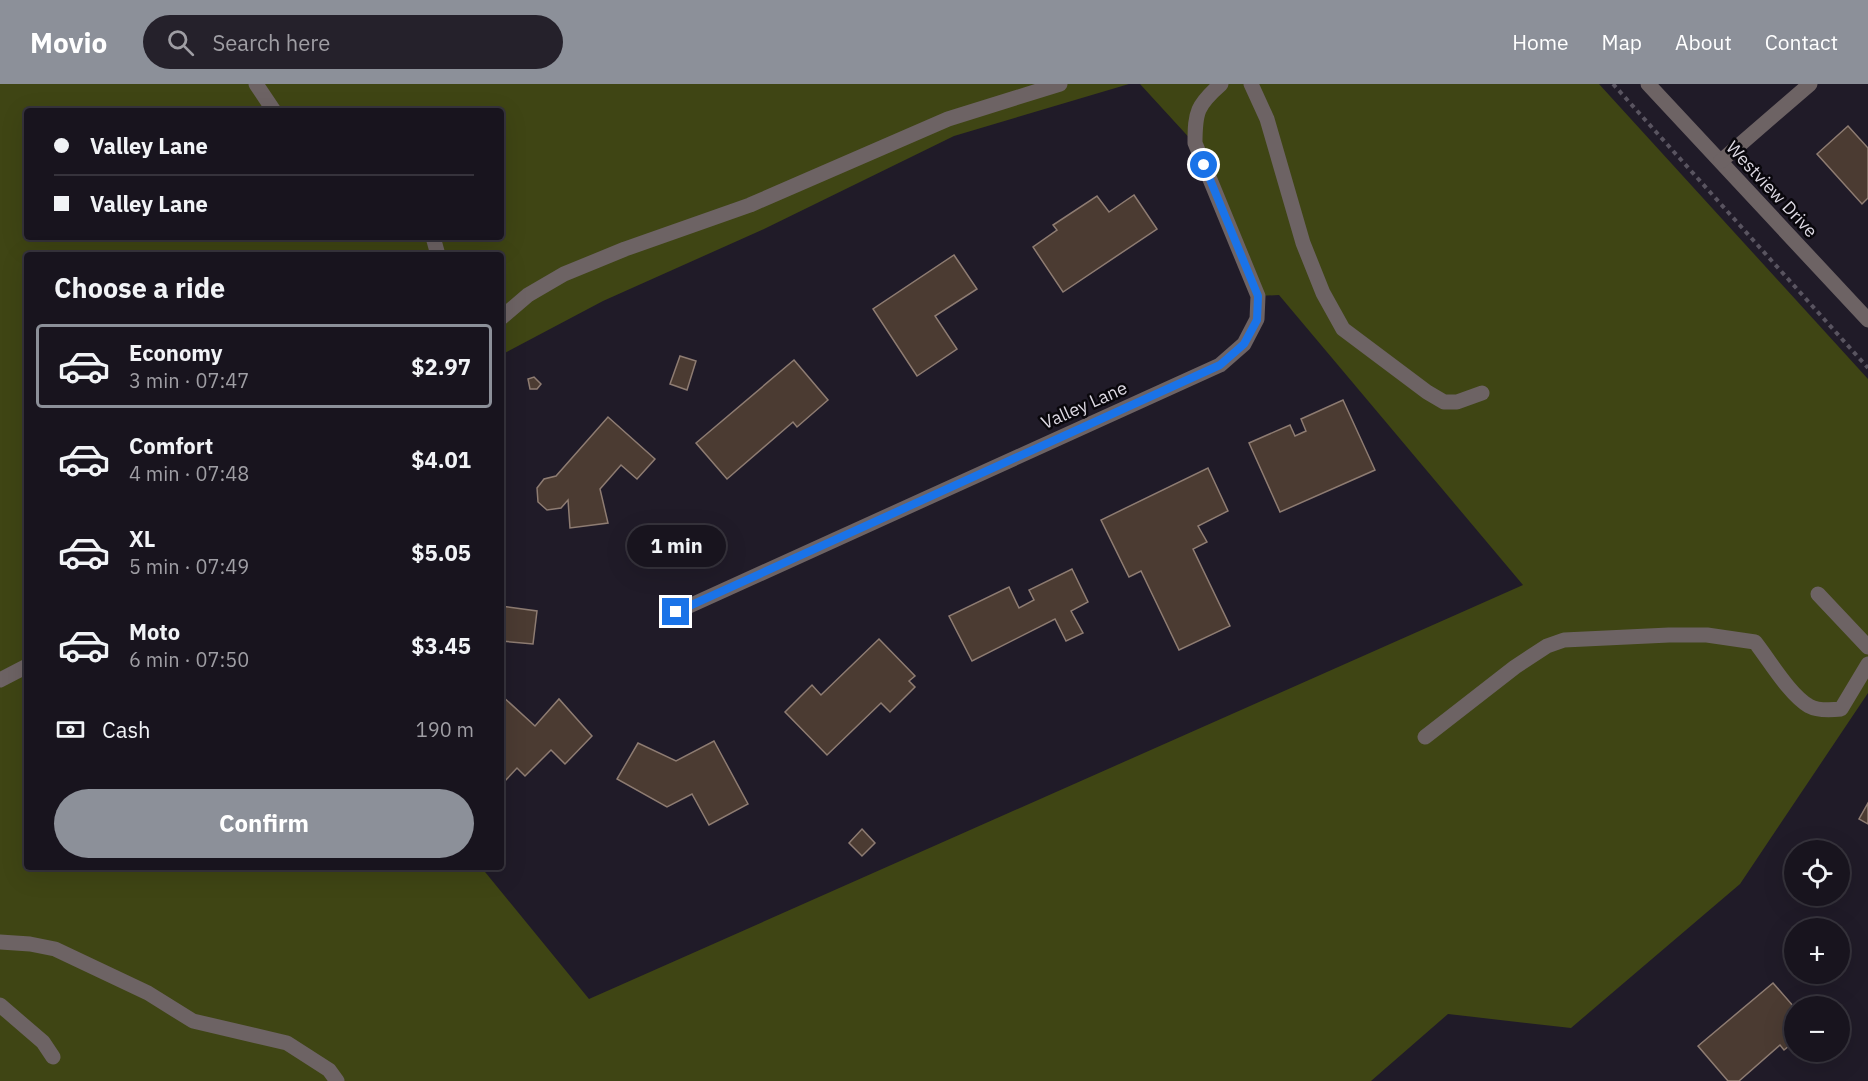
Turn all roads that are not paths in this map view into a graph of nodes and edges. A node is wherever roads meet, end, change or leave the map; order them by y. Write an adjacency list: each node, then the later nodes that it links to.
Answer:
1 (256, 84): 7 (street)
2 (1060, 84): 9 (street)
3 (1221, 84): 13 (street, Valley Lane)
4 (1251, 84): 11 (street)
5 (1648, 84): 8 (street, Westview Drive)
6 (1810, 84): 8 (street)
7 (272, 108)
8 (1720, 161): 10 (street, Westview Drive)
9 (504, 315)
10 (1868, 320)
11 (1482, 393)
12 (1818, 594): 14 (street)
13 (676, 612)
14 (1868, 647)
15 (1868, 664): 18 (street)
16 (24, 668): 17 (street)
17 (0, 681)
18 (1425, 737)
19 (0, 942): 22 (street)
20 (0, 1005): 21 (street)
21 (52, 1057)
22 (337, 1081)

